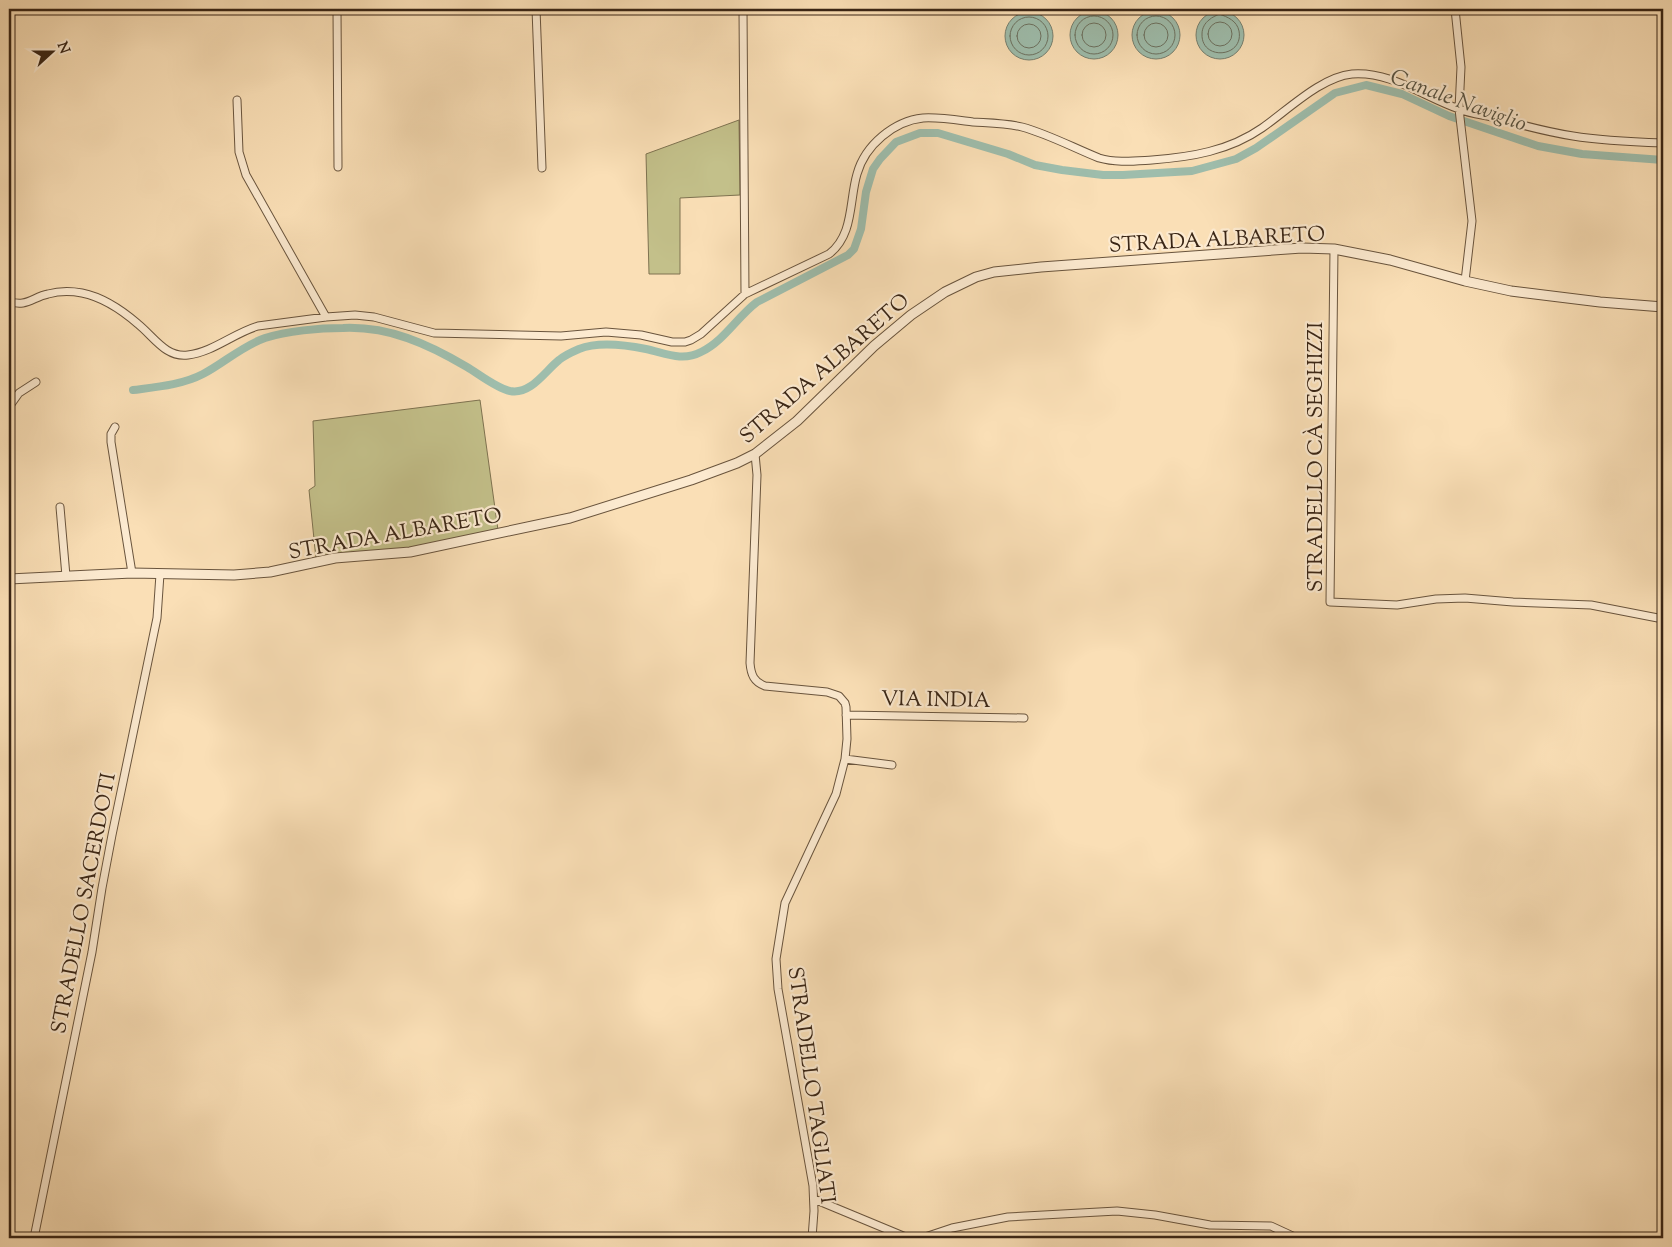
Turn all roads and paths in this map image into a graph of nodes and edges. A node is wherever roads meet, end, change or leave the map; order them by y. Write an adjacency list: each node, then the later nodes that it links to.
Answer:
1 (337, 9): 8 (street)
2 (536, 9): 9 (street)
3 (743, 9): 12 (street)
4 (1455, 9): 6 (street)
5 (237, 100): 15 (street)
6 (1459, 109): 7 (street); 11 (street); 12 (street)
7 (1663, 143)
8 (338, 167)
9 (542, 168)
10 (1334, 249): 11 (street, STRADA ALBARETO); 19 (street, STRADA ALBARETO); 25 (street, STRADELLO CÀ SEGHIZZI)
11 (1465, 281): 14 (street, STRADA ALBARETO)
12 (745, 294): 15 (street)
13 (9, 301): 15 (street)
14 (1663, 307)
15 (326, 317)
16 (36, 382): 17 (street)
17 (9, 406)
18 (115, 426): 21 (street)
19 (755, 454): 22 (street, STRADA ALBARETO); 26 (street, STRADELLO TAGLIATI)
20 (60, 507): 23 (street)
21 (132, 573): 22 (street, STRADA ALBARETO); 23 (street, STRADA ALBARETO)
22 (160, 574): 31 (street, STRADELLO SACERDOTI)
23 (66, 576): 24 (street, STRADA ALBARETO)
24 (9, 579)
25 (1663, 619)
26 (846, 715): 27 (street, VIA INDIA); 28 (street, STRADELLO TAGLIATI)
27 (1024, 718)
28 (845, 759): 29 (street); 30 (street, STRADELLO TAGLIATI)
29 (892, 765)
30 (814, 1199): 32 (street, STRADELLO TAGLIATI); 33 (street)
31 (34, 1238)
32 (812, 1238)
33 (908, 1238)
34 (922, 1238): 35 (street)
35 (1297, 1238)

